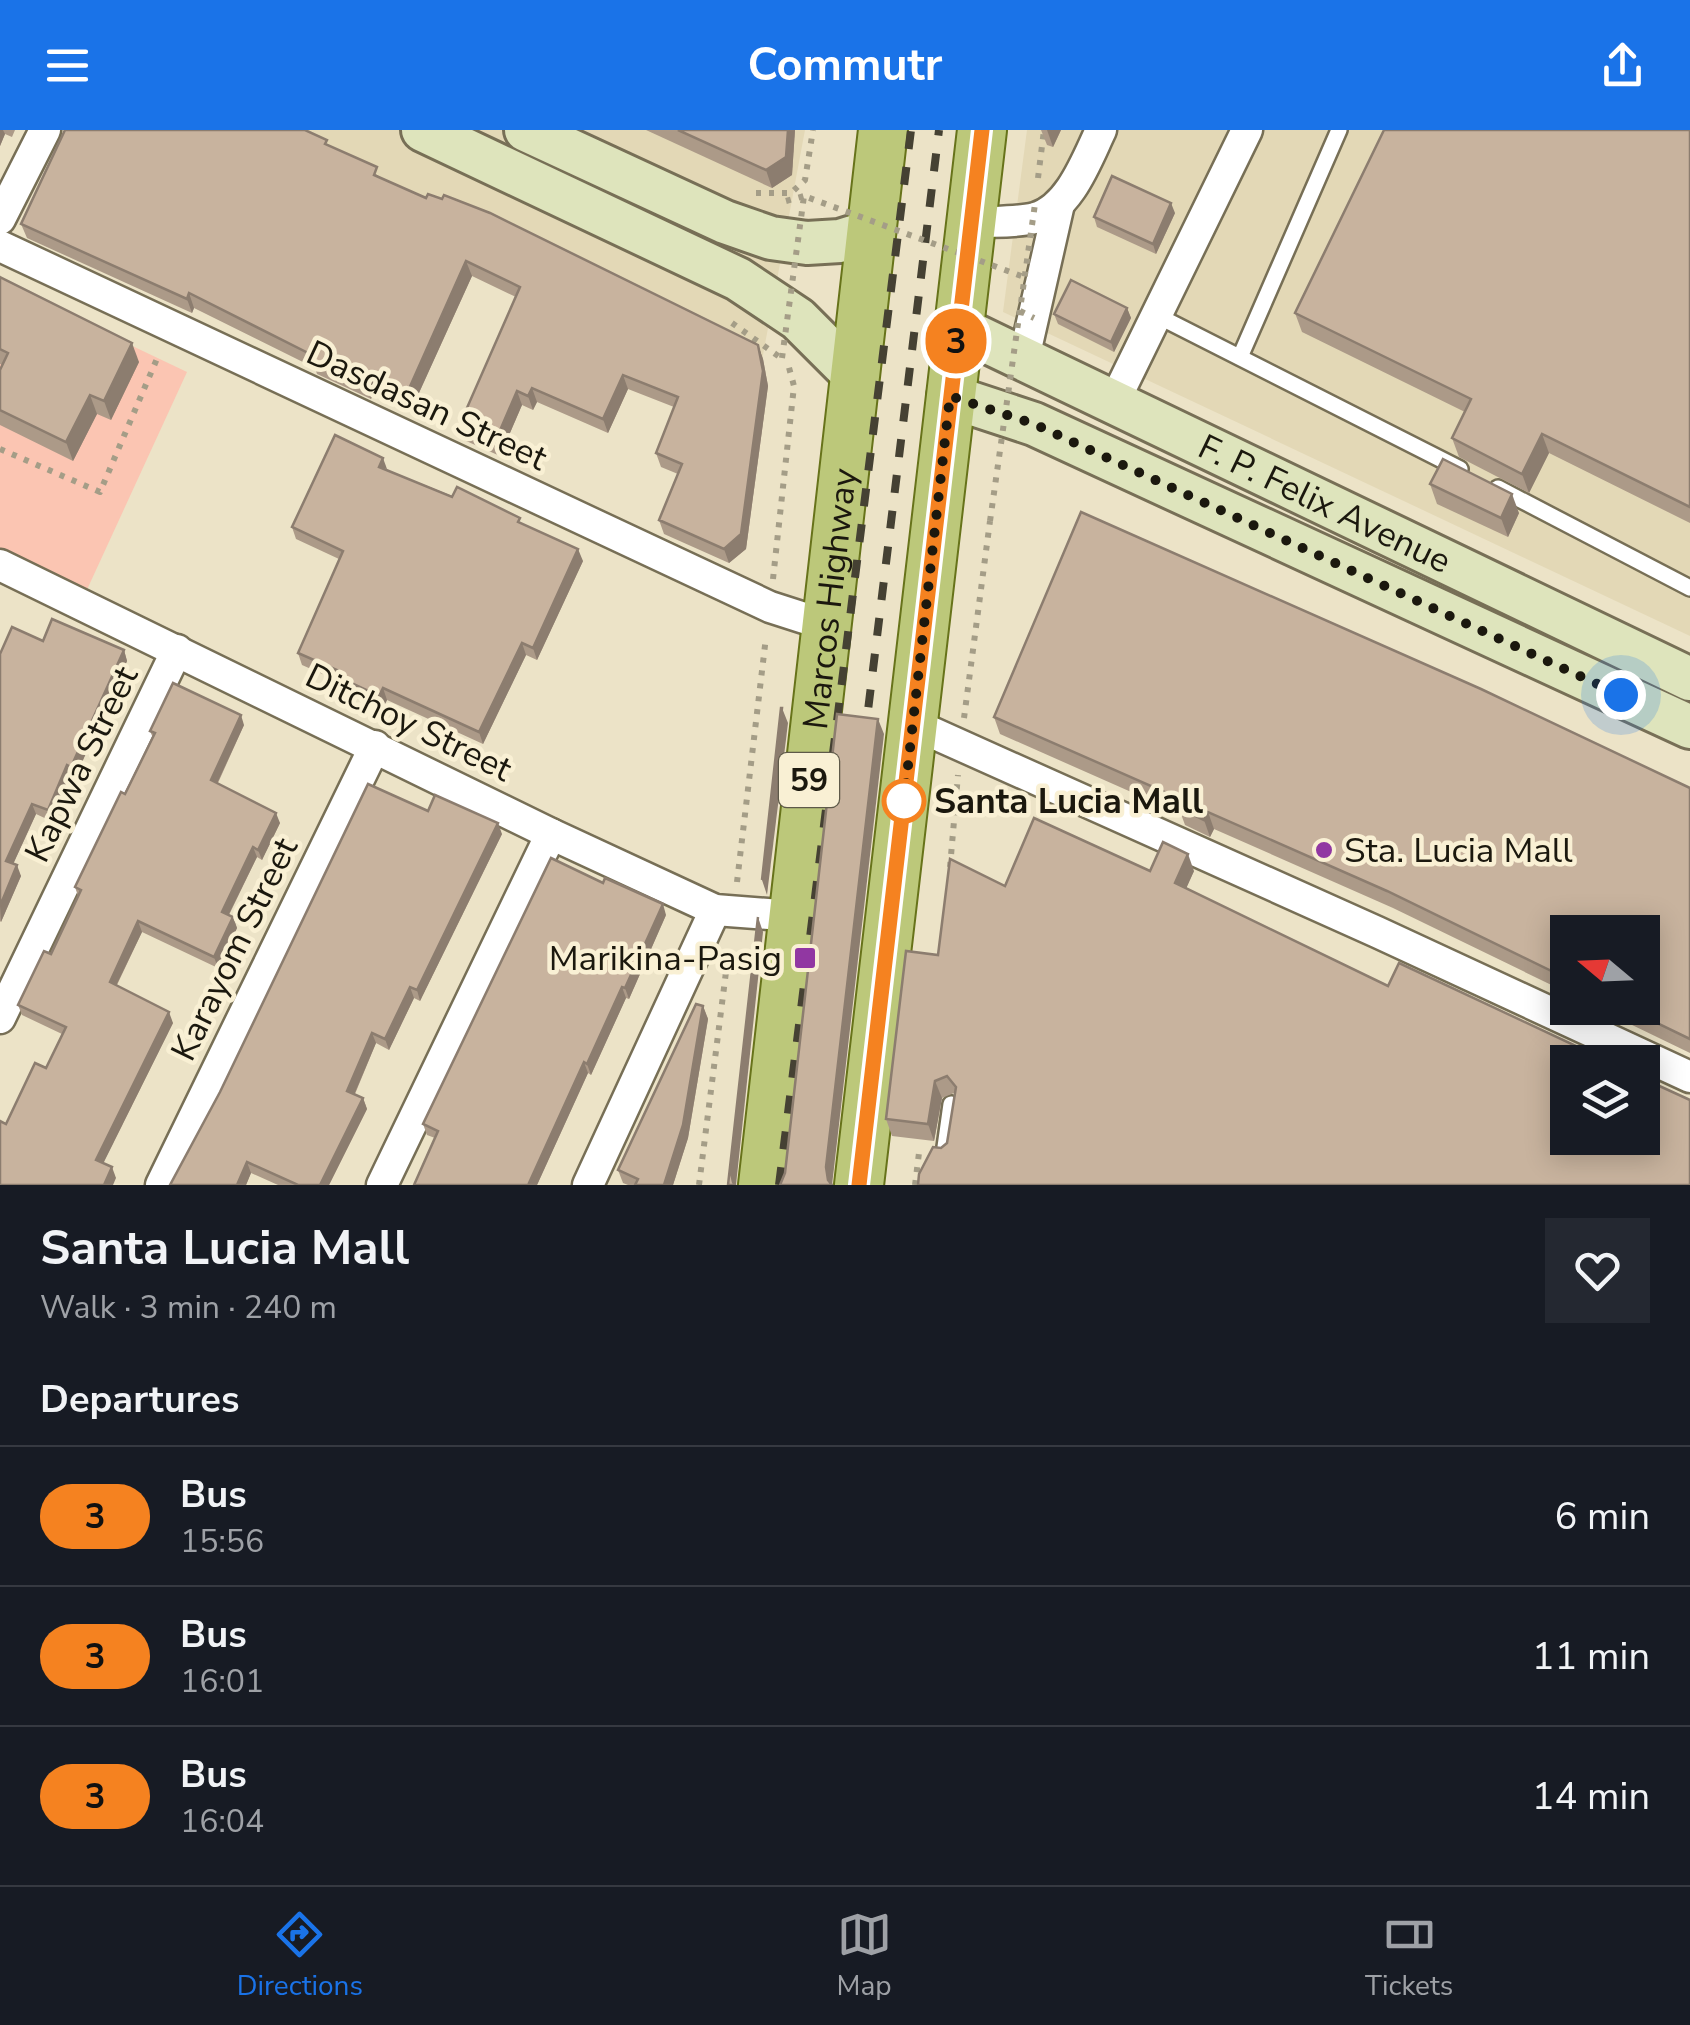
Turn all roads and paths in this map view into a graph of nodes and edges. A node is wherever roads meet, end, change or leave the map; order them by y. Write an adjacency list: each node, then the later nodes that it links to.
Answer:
1 (45, 130): 15 (street)
2 (423, 130): 26 (main road)
3 (526, 130): 17 (main road)
4 (813, 130): 11 (path)
5 (883, 130): 17 (main road, Marcos Highway / 59)
6 (982, 130): 16 (main road)
7 (1044, 130): 14 (path)
8 (1101, 130): 14 (street)
9 (1248, 130): 21 (street)
10 (1340, 130): 25 (lane)
11 (740, 192)
12 (804, 196): 13 (path, bridge); 19 (path, bridge); 35 (path, bridge)
13 (789, 202)
14 (1047, 204): 16 (street); 19 (path, bridge); 24 (street)
15 (0, 220)
16 (970, 223): 23 (main road)
17 (872, 231): 26 (main road, Marcos Highway / 59)
18 (0, 246): 22 (street, Dasdasan Street)
19 (1024, 277): 20 (path, bridge)
20 (1020, 311): 24 (path, bridge); 41 (path, bridge)
21 (1158, 316): 25 (lane); 28 (street)
22 (171, 326): 30 (path); 35 (street, Dasdasan Street)
23 (957, 327): 24 (main road, F. P. Felix Avenue); 27 (main road)
24 (1034, 348): 28 (main road, F. P. Felix Avenue); 29 (main road)
25 (1240, 358): 31 (lane)
26 (854, 375): 36 (main road, Marcos Highway / 59)
27 (950, 396): 29 (main road, F. P. Felix Avenue); 39 (main road)
28 (1115, 400): 38 (main road, F. P. Felix Avenue)
29 (1034, 424): 40 (main road, F. P. Felix Avenue)
30 (0, 449)
31 (1471, 474)
32 (1489, 483): 34 (lane)
33 (0, 565): 37 (street, Ditchoy Street)
34 (1690, 588)
35 (770, 606): 36 (street, Dasdasan Street); 45 (path)
36 (826, 625): 46 (main road, Marcos Highway / 59)
37 (177, 650): 42 (street, Ditchoy Street); 49 (street, Kapwa Street)
38 (1690, 680)
39 (913, 724): 41 (street); 59 (main road)
40 (1690, 727)
41 (960, 745): 44 (path); 50 (street)
42 (375, 746): 43 (street, Ditchoy Street); 54 (street, Karayom Street)
43 (550, 834): 45 (street, Ditchoy Street); 55 (street)
44 (948, 882)
45 (724, 911): 46 (street, Ditchoy Street); 47 (path); 56 (street)
46 (794, 916): 58 (main road, Marcos Highway / 59)
47 (723, 993): 48 (path); 57 (path)
48 (716, 1013)
49 (0, 1018)
50 (1690, 1077)
51 (951, 1104): 53 (lane)
52 (921, 1140): 60 (path)
53 (944, 1154)
54 (161, 1185)
55 (382, 1185)
56 (588, 1185)
57 (699, 1185)
58 (764, 1185)
59 (859, 1185)
60 (915, 1185)

